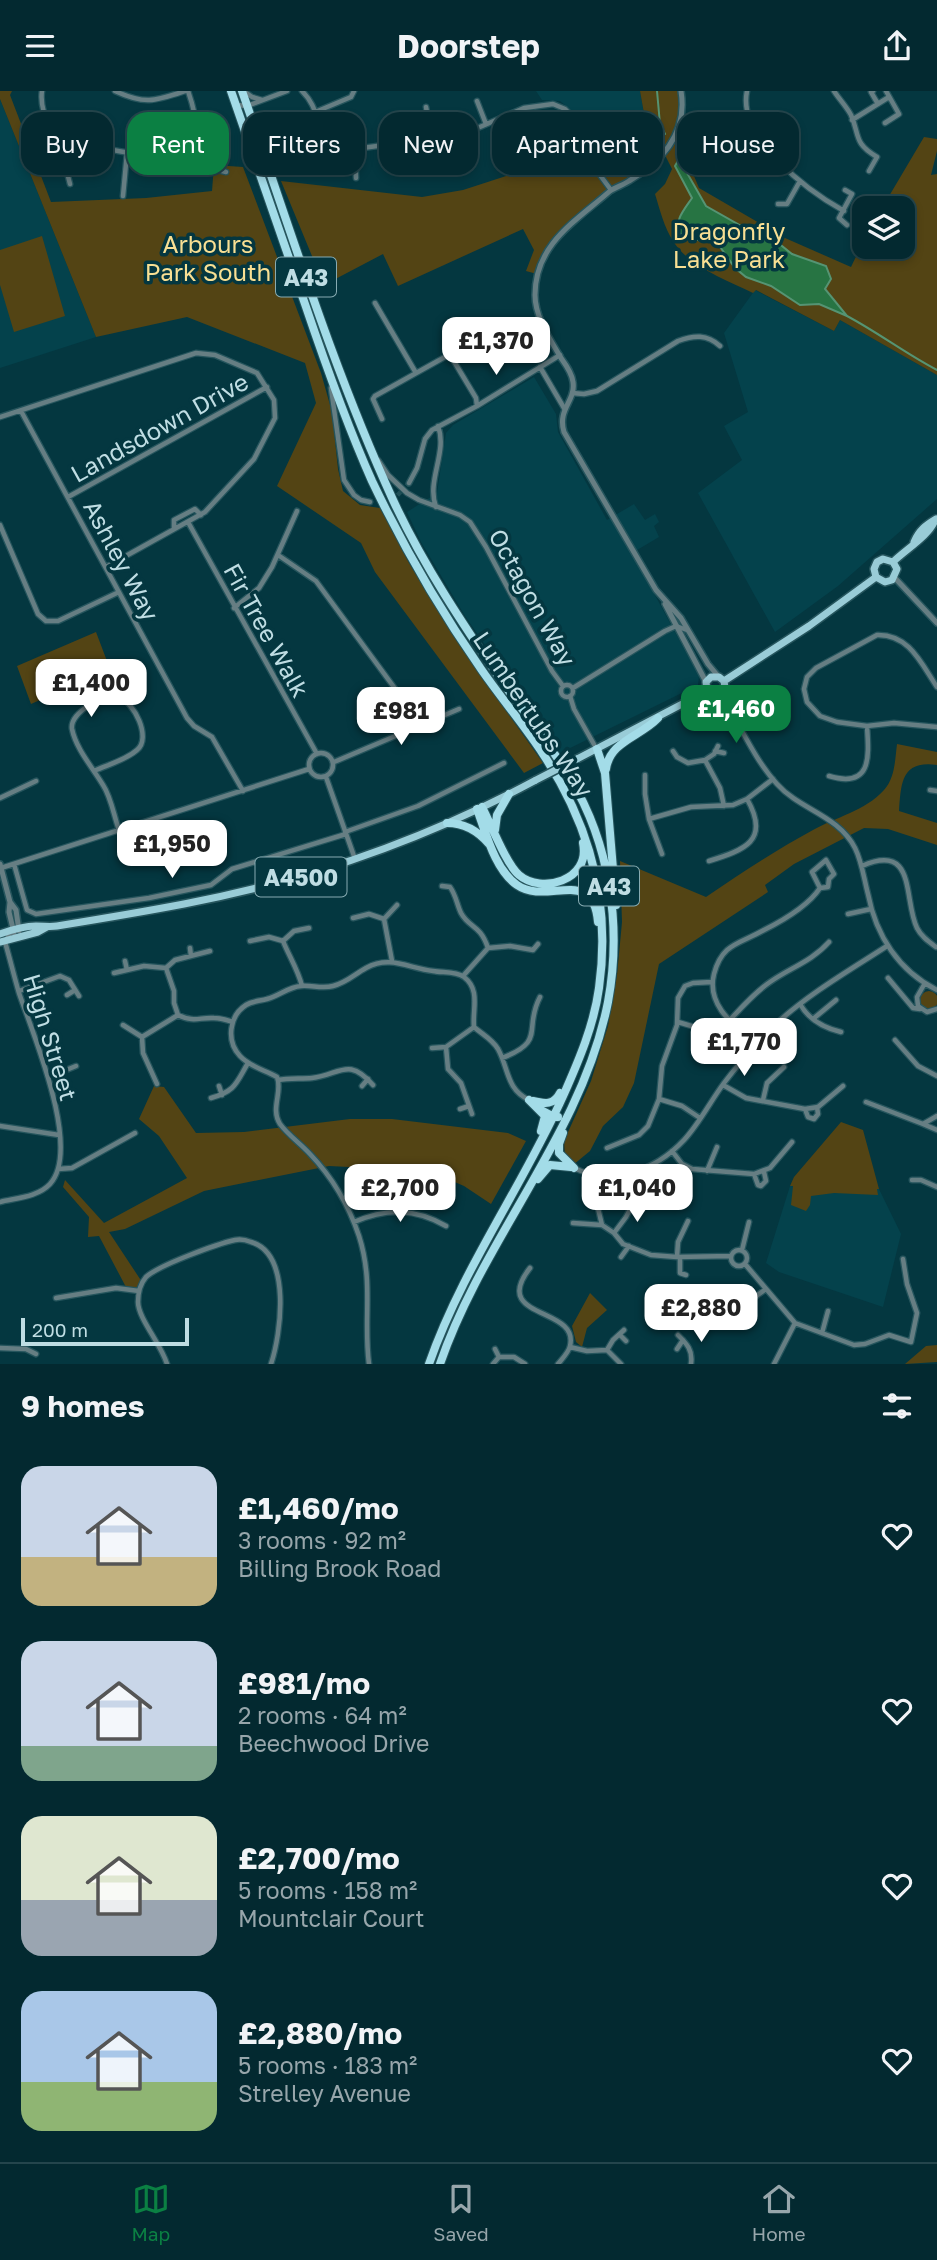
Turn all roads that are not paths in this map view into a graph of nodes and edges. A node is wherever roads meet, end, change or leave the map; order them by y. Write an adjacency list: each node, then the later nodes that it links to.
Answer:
1 (42, 91): 21 (street)
2 (115, 91): 3 (street)
3 (187, 91): 22 (street)
4 (231, 91): 17 (highway, Lumbertubs Way / A43)
5 (243, 91): 15 (street); 19 (highway, Lumbertubs Way / A43)
6 (286, 91): 15 (street)
7 (302, 91): 25 (street)
8 (354, 91): 26 (street)
9 (681, 91): 47 (street)
10 (747, 91): 30 (street)
11 (834, 91): 31 (street)
12 (873, 91): 18 (street)
13 (886, 91): 14 (street)
14 (889, 97): 18 (street); 33 (street)
15 (263, 100): 19 (street); 24 (street)
16 (477, 101): 34 (street)
17 (236, 104): 19 (street); 59 (highway, Lumbertubs Way / A43)
18 (878, 104): 31 (street)
19 (247, 106): 23 (highway, Lumbertubs Way / A43)
20 (426, 107): 27 (street)
21 (46, 112)
22 (196, 112)
23 (249, 112)
24 (254, 112)
25 (313, 112)
26 (315, 112)
27 (427, 112)
28 (515, 112): 29 (street)
29 (568, 112)
30 (748, 112)
31 (852, 120): 38 (street)
32 (492, 121): 34 (street)
33 (885, 123)
34 (486, 124): 35 (street)
35 (478, 127)
36 (113, 150): 37 (street)
37 (127, 153): 49 (street)
38 (869, 171)
39 (68, 175): 46 (street)
40 (272, 175): 69 (highway, Lumbertubs Way / A43)
41 (356, 175): 44 (street)
42 (600, 175): 47 (street)
43 (794, 175): 45 (street)
44 (356, 178)
45 (800, 181): 50 (street); 51 (street)
46 (70, 184)
47 (611, 190): 57 (street)
48 (845, 190): 51 (street)
49 (123, 196)
50 (778, 204)
51 (844, 211): 52 (street)
52 (847, 225)
53 (375, 303): 60 (street)
54 (470, 343): 56 (street)
55 (720, 346): 62 (street)
56 (449, 353): 60 (street); 63 (street)
57 (559, 355): 58 (street); 62 (street)
58 (540, 367): 63 (street); 64 (street)
59 (328, 372): 74 (street); 124 (highway, Lumbertubs Way / A43)
60 (416, 373): 67 (street)
61 (267, 387): 65 (street); 72 (street, Landsdown Drive); 77 (street)
62 (572, 393): 64 (street)
63 (477, 406): 68 (street)
64 (564, 408): 88 (street)
65 (21, 411): 66 (street); 72 (street, Ashley Way)
66 (0, 417)
67 (382, 419)
68 (438, 426): 70 (street); 71 (street)
69 (373, 455): 73 (street, Octagon Way); 158 (highway, Lumbertubs Way / A43)
70 (409, 482)
71 (432, 491): 73 (street); 75 (street)
72 (68, 497): 84 (street, Ashley Way)
73 (419, 500): 75 (street, Octagon Way)
74 (370, 502)
75 (436, 507): 94 (street, Octagon Way)
76 (297, 511): 82 (street)
77 (201, 515): 79 (street); 81 (street)
78 (936, 519): 83 (main road)
79 (188, 522): 81 (street); 89 (street, Fir Tree Walk)
80 (0, 524): 87 (street)
81 (174, 529): 84 (street)
82 (278, 555): 89 (street); 102 (street)
83 (893, 562): 85 (main road); 86 (main road)
84 (106, 567): 87 (street, Ashley Way)
85 (876, 577): 86 (main road); 93 (main road)
86 (894, 577): 90 (street)
87 (119, 592): 121 (street, Ashley Way)
88 (664, 601): 91 (street); 92 (street)
89 (234, 608): 108 (street, Fir Tree Walk)
90 (937, 623)
91 (676, 626): 92 (street); 95 (street); 97 (street)
92 (687, 630): 93 (street)
93 (721, 679): 95 (main road); 98 (main road)
94 (562, 686): 97 (street); 99 (street)
95 (706, 686): 98 (main road); 101 (main road, A4500)
96 (937, 687): 103 (street)
97 (573, 688): 99 (street)
98 (720, 694): 118 (street)
99 (570, 697): 105 (street, Octagon Way)
100 (459, 709): 102 (street)
101 (659, 718): 105 (main road, A4500); 114 (highway)
102 (421, 725): 110 (street)
103 (867, 726): 104 (street); 116 (street)
104 (937, 727)
105 (597, 749): 114 (highway); 123 (main road, A4500, bridge)
106 (673, 751): 109 (street)
107 (724, 753): 109 (street)
108 (317, 754): 110 (street); 112 (street)
109 (705, 760): 127 (street)
110 (334, 762): 117 (street)
111 (505, 763): 132 (street)
112 (309, 769): 117 (street); 121 (street)
113 (94, 771): 113 (street); 131 (street)
114 (605, 773): 158 (highway)
115 (645, 775): 129 (street)
116 (829, 776)
117 (326, 777): 132 (street)
118 (773, 779): 126 (street); 140 (street)
119 (36, 781): 125 (street)
120 (930, 790): 122 (street)
121 (243, 791): 131 (street)
122 (937, 791)
123 (509, 794): 128 (main road, A4500); 133 (highway)
124 (568, 796): 133 (highway); 157 (highway, Lumbertubs Way / A43)
125 (0, 798)
126 (747, 799): 127 (street); 137 (street)
127 (724, 806): 129 (street)
128 (479, 808): 130 (main road, A4500); 133 (highway); 134 (highway)
129 (649, 819): 135 (street)
130 (447, 823): 134 (highway); 136 (main road, A4500)
131 (119, 830): 138 (street)
132 (346, 833): 136 (street); 138 (street)
133 (496, 833)
134 (493, 849): 157 (highway)
135 (662, 854)
136 (355, 859): 151 (main road, A4500)
137 (709, 861)
138 (14, 864): 139 (street)
139 (0, 866): 151 (street)
140 (862, 866): 146 (street); 160 (street)
141 (453, 880): 143 (street)
142 (442, 886): 143 (street)
143 (450, 887): 162 (street)
144 (820, 888): 144 (street); 174 (street)
145 (397, 905): 149 (street)
146 (872, 909): 147 (street); 159 (street)
147 (848, 914)
148 (352, 918): 149 (street)
149 (384, 919): 168 (street)
150 (309, 928): 154 (street)
151 (17, 932): 152 (main road, A4500)
152 (2, 939): 179 (street, High Street)
153 (250, 941): 154 (street)
154 (284, 941): 176 (street)
155 (829, 942): 191 (street)
156 (538, 944): 163 (street)
157 (603, 945): 210 (highway, Lumbertubs Way / A43)
158 (614, 945): 198 (highway, Lumbertubs Way / A43)
159 (887, 946): 175 (street); 184 (street)
160 (936, 947)
161 (190, 948): 165 (street)
162 (488, 948): 163 (street); 172 (street)
163 (533, 950): 166 (street)
164 (210, 951): 165 (street)
165 (191, 956): 169 (street)
166 (540, 957)
167 (125, 961): 170 (street)
168 (392, 961): 172 (street); 176 (street)
169 (166, 968): 170 (street); 188 (street)
170 (127, 970): 171 (street)
171 (114, 972)
172 (463, 976): 195 (street)
173 (888, 978): 185 (street)
174 (712, 982): 191 (street); 193 (street)
175 (925, 983): 178 (street); 185 (street)
176 (302, 986): 192 (street)
177 (75, 990): 179 (street); 180 (street); 181 (street)
178 (937, 990)
179 (19, 991): 212 (street, High Street)
180 (67, 995)
181 (79, 996)
182 (540, 997): 187 (street)
183 (836, 1000): 190 (street)
184 (800, 1004): 190 (street); 200 (street)
185 (920, 1009): 186 (street)
186 (937, 1009)
187 (534, 1014): 189 (street); 204 (street)
188 (178, 1015): 192 (street); 197 (street)
189 (541, 1015)
190 (813, 1019): 196 (street)
191 (730, 1020): 200 (street)
192 (233, 1022): 205 (street)
193 (678, 1022): 203 (street); 224 (street)
194 (124, 1025): 197 (street)
195 (474, 1027): 201 (street); 204 (street)
196 (841, 1032)
197 (142, 1037): 208 (street)
198 (599, 1037): 209 (highway, Lumbertubs Way / A43); 234 (highway)
199 (895, 1040): 211 (street)
200 (756, 1044): 218 (street)
201 (446, 1047): 202 (street); 228 (street)
202 (432, 1048)
203 (721, 1056)
204 (502, 1058): 225 (street)
205 (248, 1063): 215 (street); 222 (street)
206 (76, 1066): 212 (street)
207 (784, 1067): 226 (street)
208 (152, 1074): 213 (street); 216 (street)
209 (585, 1075): 245 (highway, Lumbertubs Way / A43); 247 (highway)
210 (572, 1076): 225 (highway); 234 (highway, Lumbertubs Way / A43)
211 (937, 1076)
212 (49, 1077): 241 (street, High Street)
213 (145, 1077)
214 (368, 1079): 215 (street); 217 (street); 220 (street)
215 (278, 1080): 260 (street)
216 (157, 1084)
217 (373, 1085)
218 (723, 1085): 226 (street); 236 (street)
219 (219, 1086): 222 (street)
220 (362, 1086)
221 (843, 1086): 229 (street)
222 (222, 1095): 223 (street)
223 (211, 1098)
224 (659, 1099): 236 (street); 244 (street)
225 (529, 1100): 232 (highway)
226 (763, 1100): 231 (street)
227 (866, 1102): 237 (street)
228 (469, 1106): 230 (street); 233 (street)
229 (817, 1107): 231 (street); 231 (street)
230 (460, 1109)
231 (805, 1109)
232 (541, 1110): 234 (highway); 251 (highway)
233 (471, 1114)
234 (554, 1117): 251 (highway, Lumbertubs Way / A43)
235 (937, 1117): 237 (street)
236 (700, 1118): 246 (street)
237 (923, 1124): 239 (street)
238 (0, 1126): 241 (street)
239 (937, 1130)
240 (135, 1133): 248 (street)
241 (59, 1135): 248 (street, High Street)
242 (792, 1142): 250 (street)
243 (717, 1147): 249 (street)
244 (607, 1148)
245 (548, 1151): 247 (street); 258 (highway, Lumbertubs Way / A43); 263 (highway)
246 (672, 1151): 249 (street); 253 (street)
247 (574, 1168): 253 (street); 258 (highway)
248 (58, 1169): 257 (street)
249 (707, 1171): 252 (street)
250 (764, 1172): 252 (street); 252 (street)
251 (524, 1173): 263 (highway, Lumbertubs Way / A43)
252 (754, 1174)
253 (598, 1175): 264 (street)
254 (912, 1180): 255 (street)
255 (937, 1187)
256 (636, 1198): 266 (street)
257 (0, 1202)
258 (515, 1210): 301 (highway, Lumbertubs Way / A43)
259 (688, 1221): 271 (street)
260 (354, 1222): 265 (street); 298 (street)
261 (749, 1222): 268 (street)
262 (573, 1223): 264 (street)
263 (496, 1224): 279 (highway, Lumbertubs Way / A43)
264 (601, 1225): 266 (street)
265 (446, 1226)
266 (614, 1233): 267 (street)
267 (629, 1246): 270 (street); 271 (street)
268 (742, 1250): 269 (street); 273 (street)
269 (731, 1256): 271 (street); 273 (street)
270 (621, 1257)
271 (678, 1257): 275 (street)
272 (903, 1259): 284 (street)
273 (745, 1264): 276 (street)
274 (530, 1268): 289 (street)
275 (686, 1275)
276 (766, 1289): 281 (street); 282 (street)
277 (139, 1291): 278 (street); 296 (street); 297 (street)
278 (56, 1298)
279 (452, 1307): 299 (highway); 300 (highway, Lumbertubs Way / A43)
280 (828, 1311): 284 (street)
281 (740, 1317)
282 (795, 1323): 284 (street); 307 (street)
283 (624, 1330): 285 (street)
284 (822, 1333)
285 (620, 1335): 288 (street); 293 (street)
286 (678, 1335): 287 (street)
287 (683, 1340): 292 (street); 306 (street)
288 (626, 1341)
289 (570, 1347): 293 (street); 304 (street)
290 (0, 1348): 294 (street)
291 (495, 1349): 295 (street)
292 (677, 1349)
293 (607, 1350): 305 (street)
294 (36, 1354)
295 (499, 1357): 302 (street); 303 (street)
296 (167, 1364)
297 (271, 1364)
298 (369, 1364)
299 (421, 1364)
300 (429, 1364)
301 (442, 1364)
302 (493, 1364)
303 (525, 1364)
304 (558, 1364)
305 (621, 1364)
306 (691, 1364)
307 (775, 1364)

